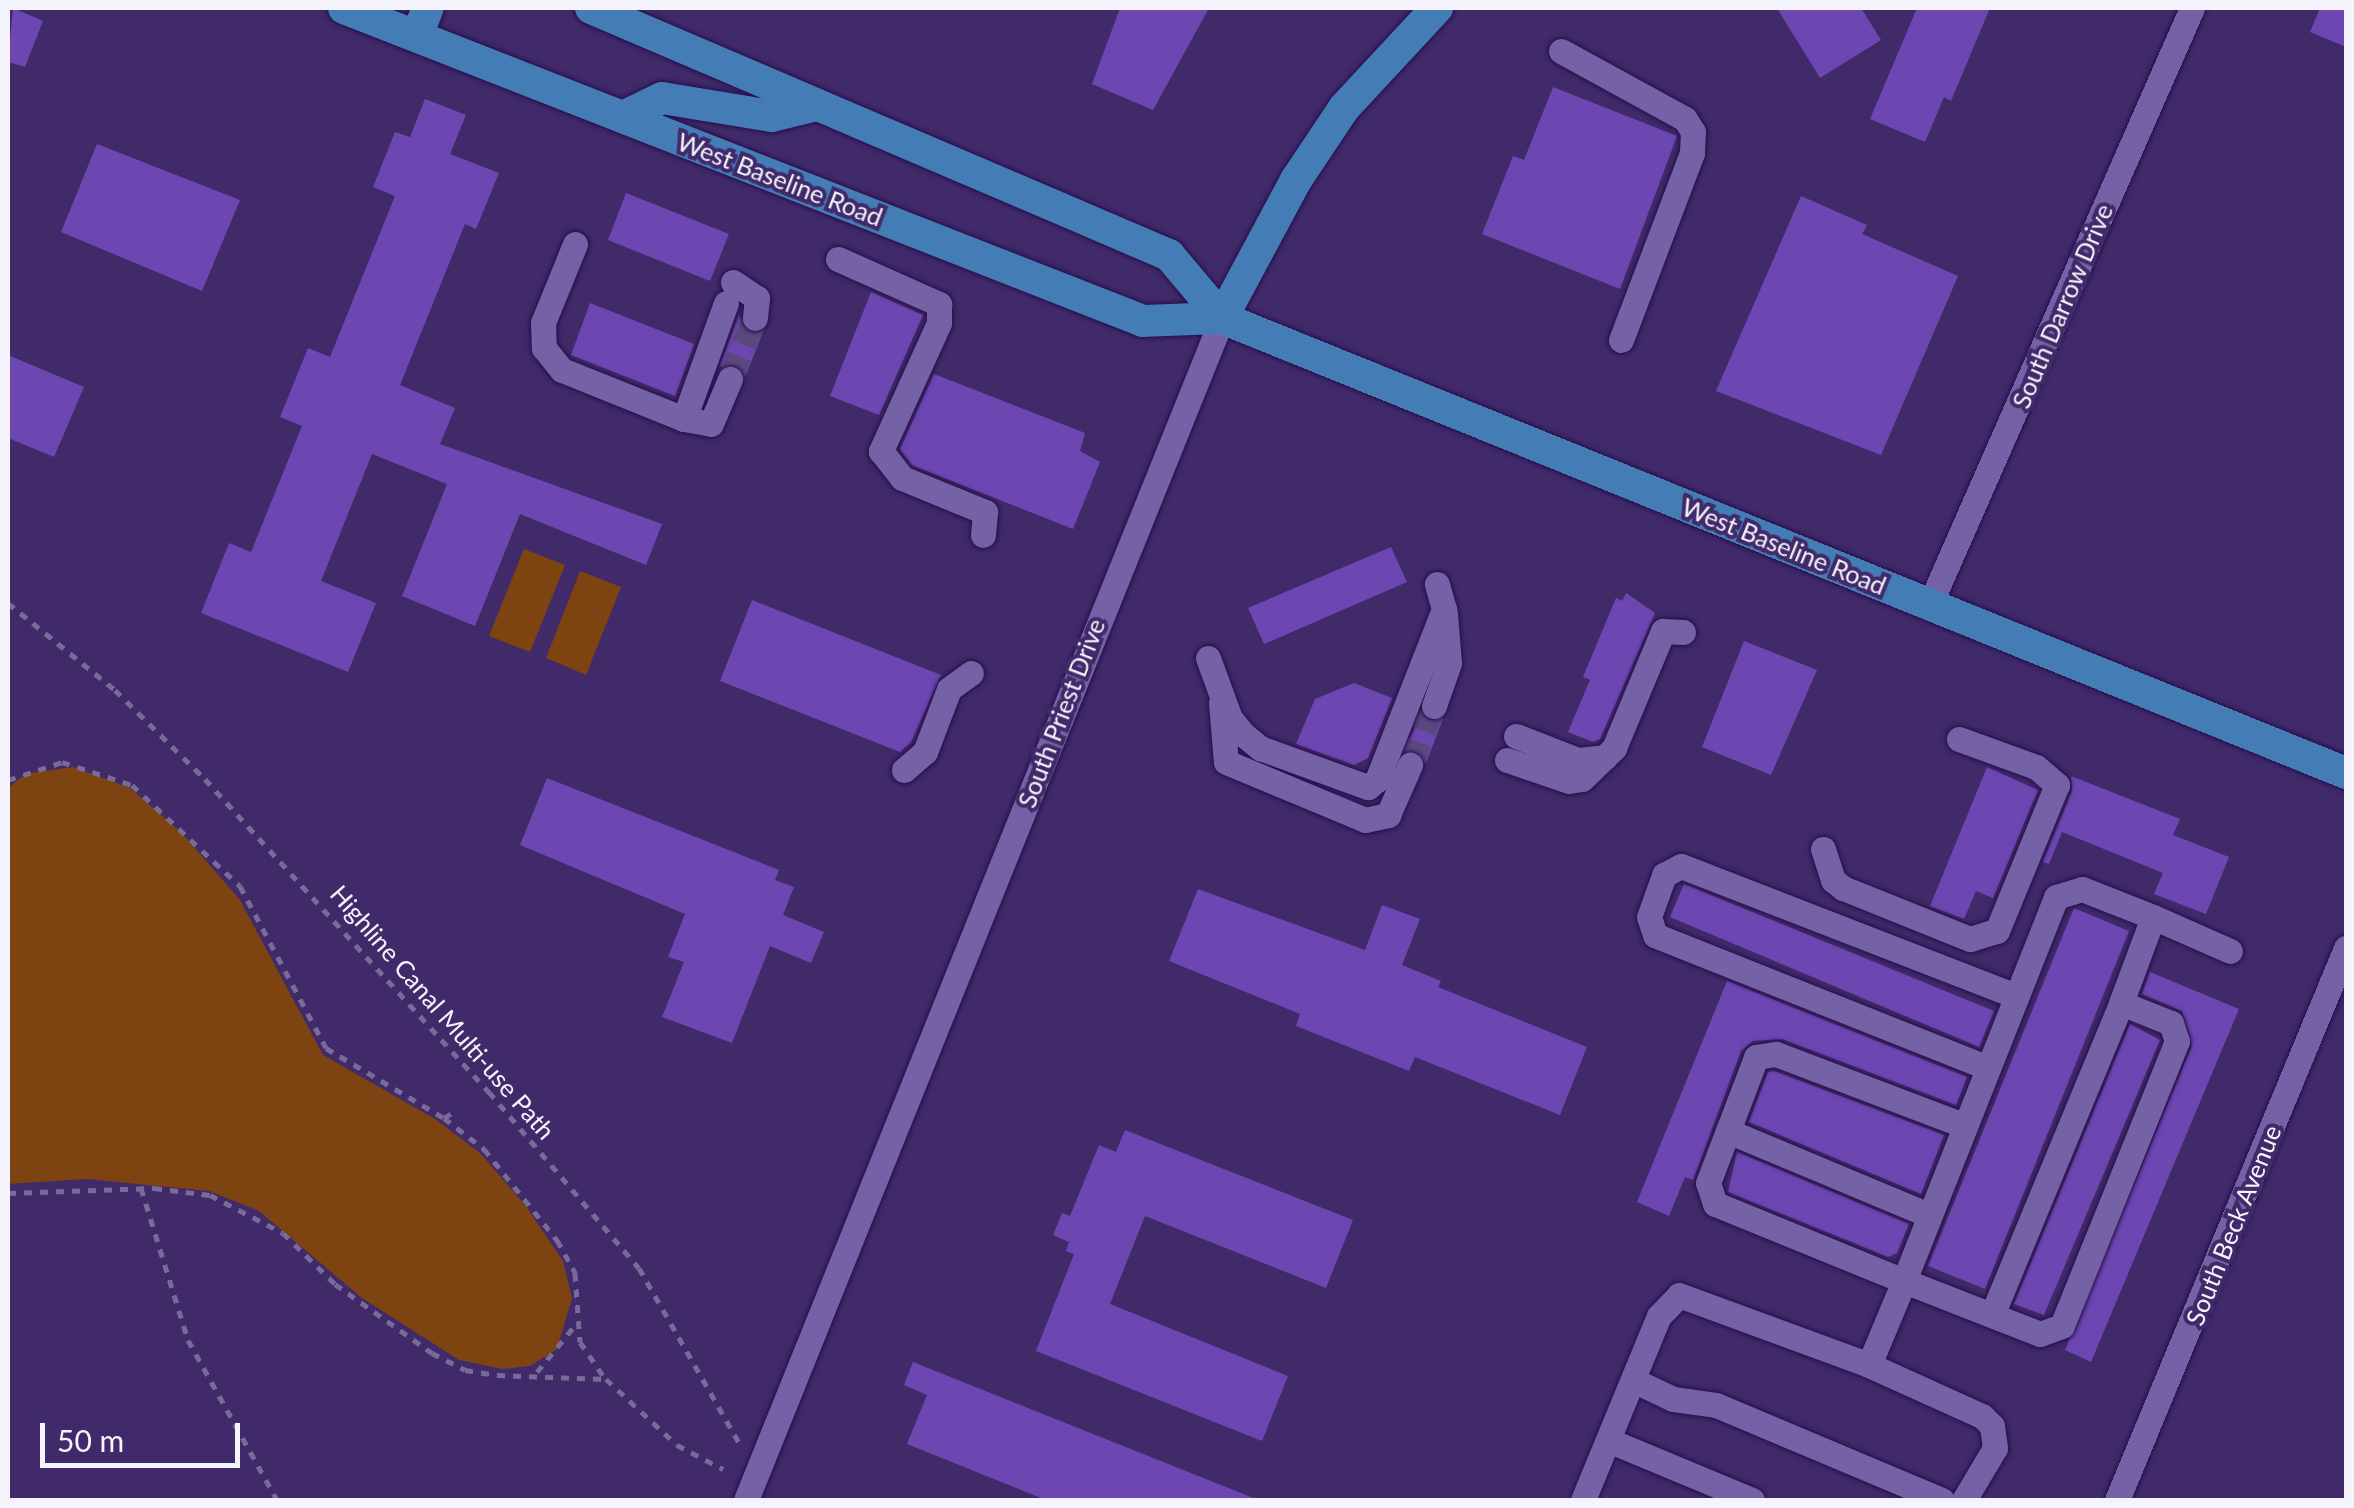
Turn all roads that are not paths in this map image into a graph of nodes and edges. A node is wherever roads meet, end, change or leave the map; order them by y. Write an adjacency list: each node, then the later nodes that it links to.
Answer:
1 (344, 8): 5 (main road, West Baseline Road)
2 (591, 8): 7 (main road, West Baseline Road)
3 (1437, 8): 12 (main road, South Priest Drive)
4 (2192, 8): 17 (street, South Darrow Drive)
5 (422, 22): 8 (main road, West Baseline Road)
6 (1561, 51): 13 (street)
7 (816, 105): 8 (main road); 12 (main road, West Baseline Road)
8 (623, 118): 12 (main road, West Baseline Road)
9 (575, 244): 15 (street)
10 (838, 259): 16 (street)
11 (755, 318): 15 (street)
12 (1222, 318): 17 (main road, West Baseline Road); 43 (street, South Priest Drive)
13 (1621, 340)
14 (730, 379): 15 (street)
15 (684, 419)
16 (983, 535)
17 (1930, 604): 27 (main road, West Baseline Road)
18 (1683, 632): 24 (street)
19 (1208, 658): 21 (street)
20 (971, 673): 26 (street)
21 (1221, 698): 22 (street); 25 (street)
22 (1434, 706)
23 (1959, 739): 28 (street)
24 (1512, 748)
25 (1410, 765)
26 (904, 770)
27 (2346, 773)
28 (1823, 849)
29 (2154, 917): 31 (street); 32 (street); 33 (street)
30 (2346, 948): 48 (street, South Beck Avenue)
31 (2230, 951)
32 (2016, 996): 34 (street); 34 (street)
33 (2122, 1003): 39 (street); 39 (street)
34 (1986, 1067): 35 (street)
35 (1963, 1126): 36 (street); 37 (street)
36 (1728, 1131): 37 (street); 38 (street)
37 (1929, 1215): 38 (street)
38 (1904, 1282): 39 (street); 40 (street)
39 (1992, 1315)
40 (1869, 1365): 41 (street); 47 (street)
41 (1633, 1380): 42 (street); 46 (street)
42 (1608, 1440): 44 (street); 45 (street)
43 (746, 1500)
44 (1583, 1500)
45 (1752, 1500)
46 (1942, 1500)
47 (1964, 1500)
48 (2117, 1500)

